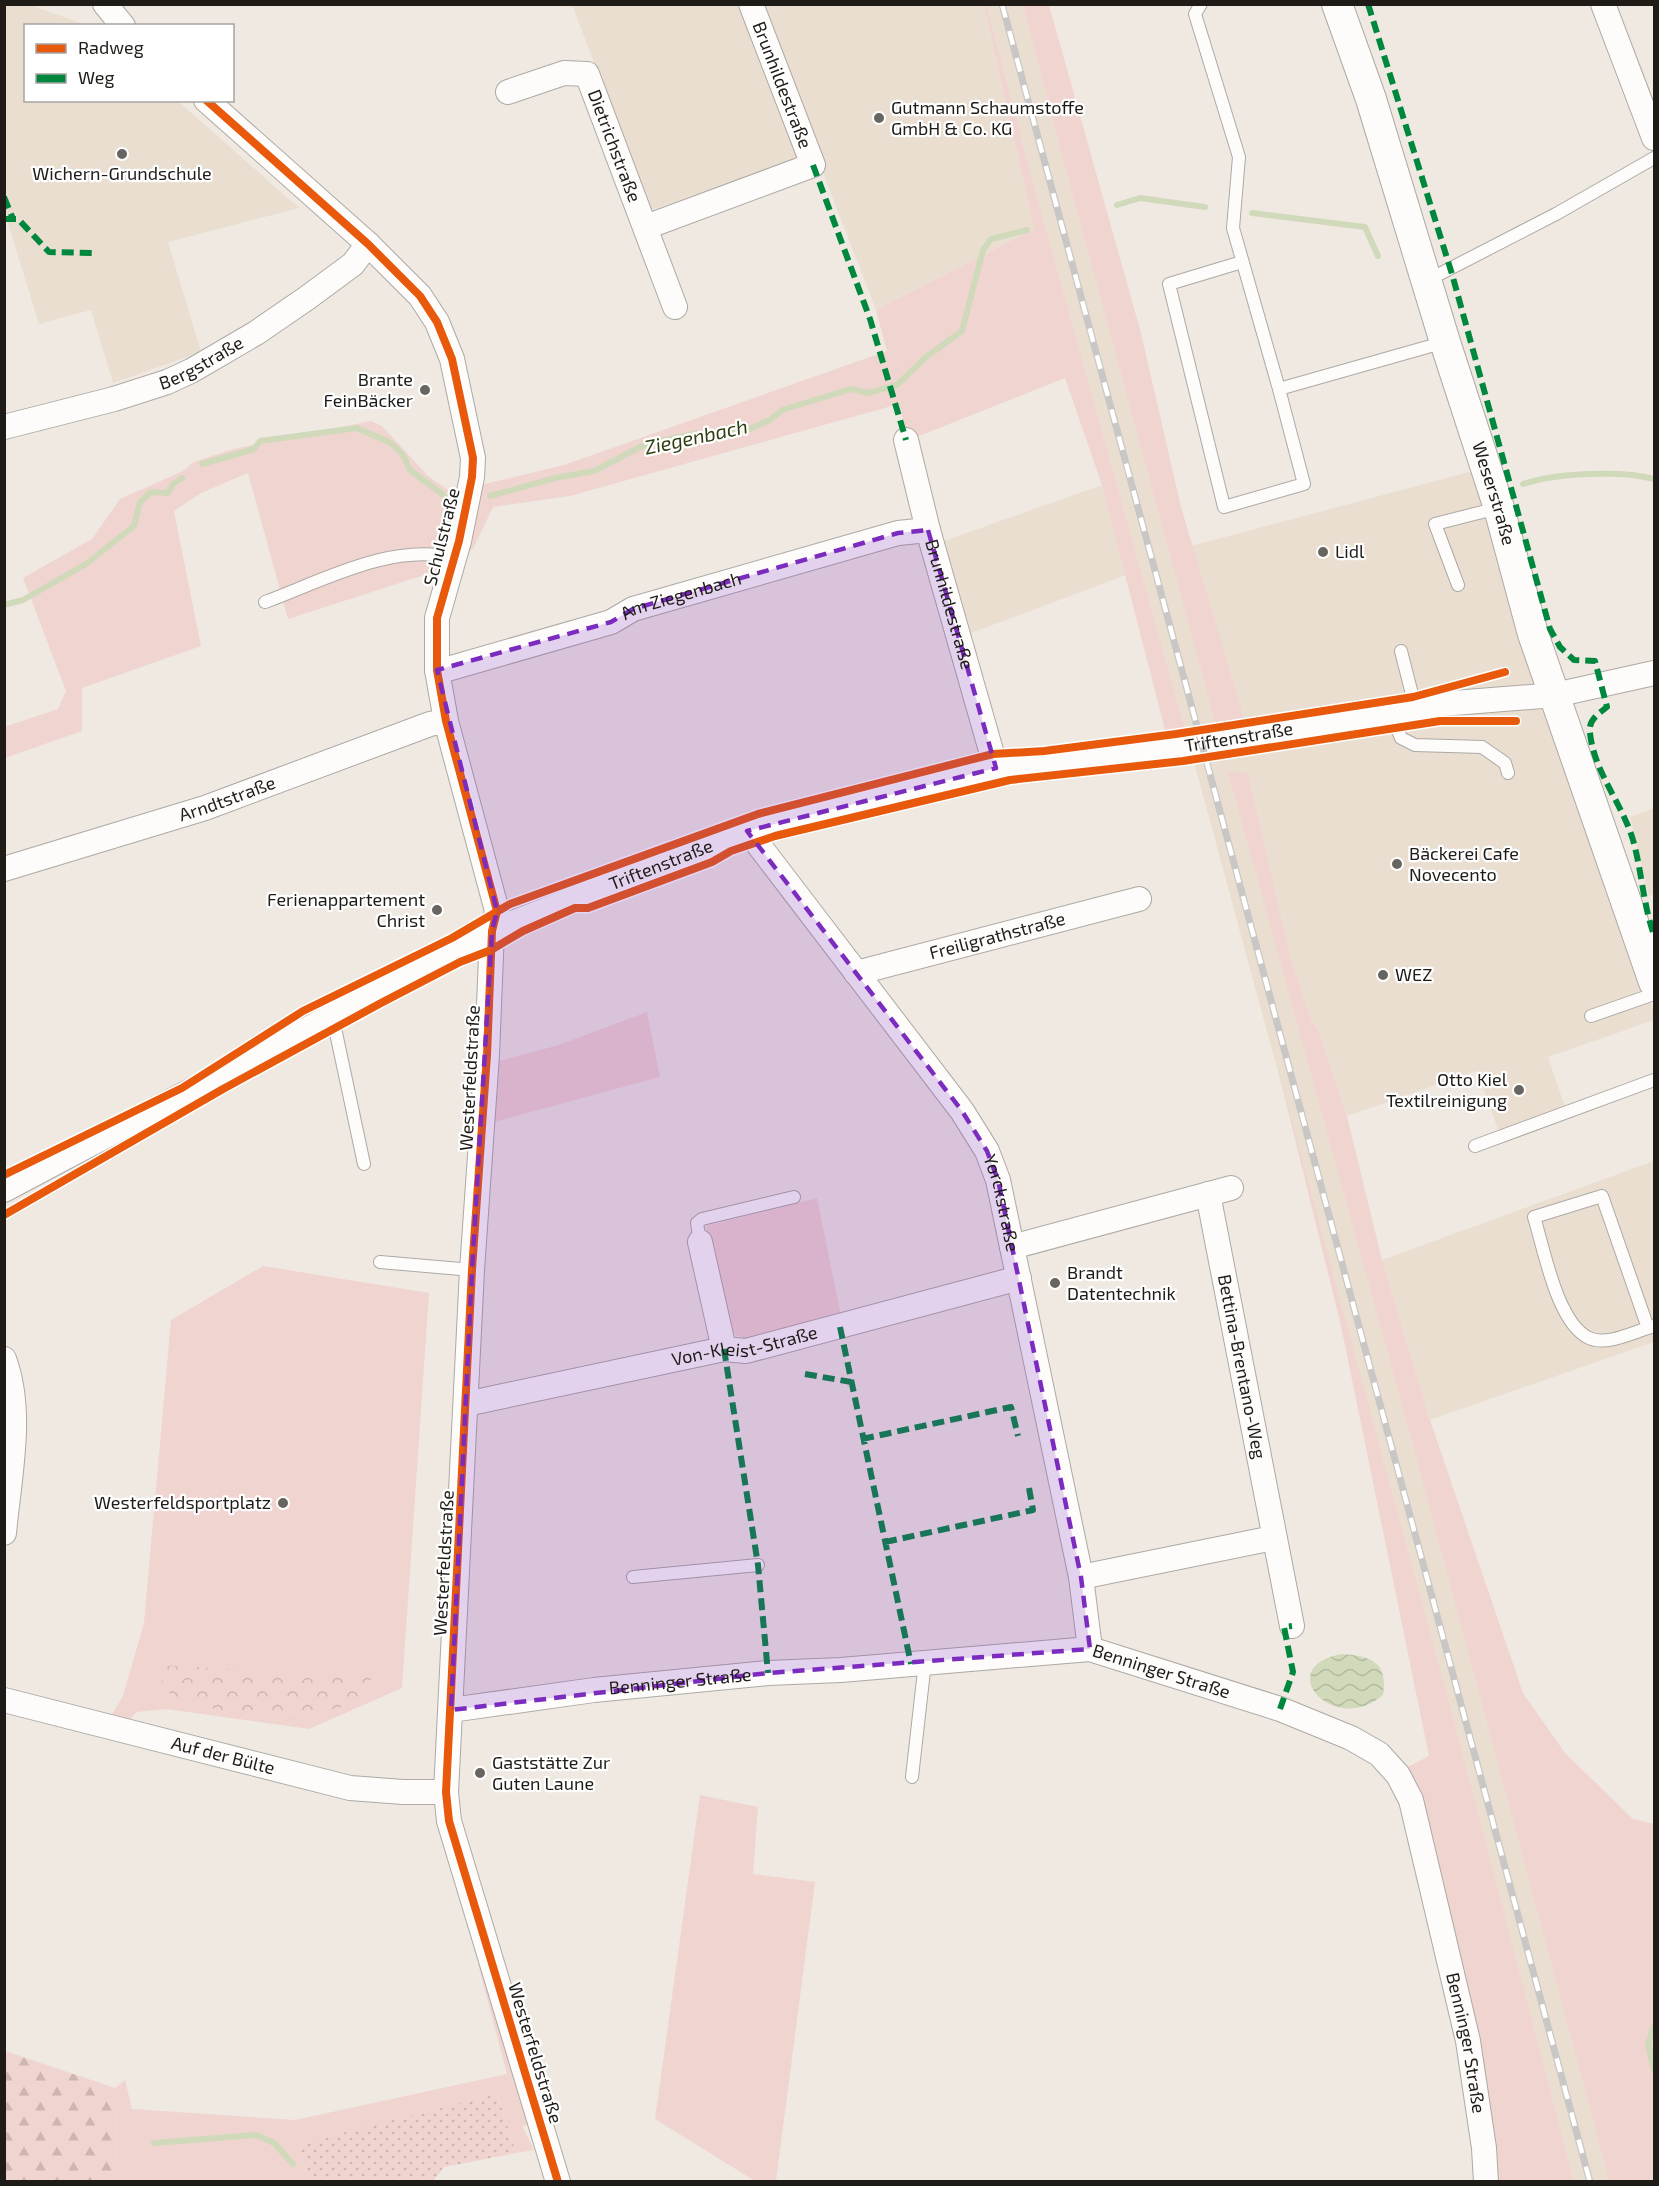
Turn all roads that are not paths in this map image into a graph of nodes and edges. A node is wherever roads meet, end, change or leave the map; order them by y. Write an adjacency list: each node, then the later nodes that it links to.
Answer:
1 (105, 4): 6 (street)
2 (751, 4): 11 (street, Brunhildestraße)
3 (1202, 4): 13 (lane)
4 (1337, 4): 14 (street, Weserstraße)
5 (1603, 4): 9 (street)
6 (121, 24)
7 (508, 92): 11 (street, Dietrichstraße)
8 (208, 102): 12 (street, Schulstraße)
9 (1654, 138)
10 (1654, 158): 14 (lane)
11 (646, 227): 15 (street, Dietrichstraße)
12 (368, 244): 18 (street, Bergstraße); 22 (street, Schulstraße)
13 (1242, 261): 17 (lane); 17 (lane)
14 (1426, 281): 16 (street, Weserstraße)
15 (675, 307)
16 (1444, 342): 17 (lane); 20 (street, Weserstraße)
17 (1279, 389)
18 (4, 427)
19 (906, 440): 21 (street, Brunhildestraße)
20 (1499, 508): 23 (lane); 28 (street, Weserstraße)
21 (928, 530): 26 (street, Am Ziegenbach); 32 (street, Brunhildestraße)
22 (453, 558): 24 (lane); 26 (street, Schulstraße)
23 (1458, 585)
24 (265, 602)
25 (1401, 651): 29 (lane)
26 (436, 670): 31 (street, Schulstraße)
27 (1654, 673): 28 (street, Triftenstraße)
28 (1555, 695): 29 (street, Triftenstraße); 39 (street, Weserstraße)
29 (1416, 710): 30 (street, Triftenstraße)
30 (1391, 714): 32 (street, Triftenstraße); 33 (lane)
31 (447, 721): 35 (street, Arndtstraße); 37 (street, Schulstraße)
32 (996, 768): 34 (street, Triftenstraße)
33 (1508, 773)
34 (748, 831): 37 (street, Triftenstraße); 38 (street, Yorckstraße)
35 (4, 869)
36 (1139, 899): 38 (street, Freiligrathstraße)
37 (492, 931): 41 (street, Triftenstraße); 51 (street, Westerfeldstraße)
38 (856, 973): 49 (street, Yorckstraße)
39 (1654, 982)
40 (1654, 994): 42 (lane)
41 (332, 1014): 45 (lane); 46 (street, Triftenstraße)
42 (1591, 1016)
43 (1654, 1080): 44 (lane)
44 (1475, 1146)
45 (364, 1164)
46 (4, 1190)
47 (794, 1197): 48 (lane)
48 (700, 1242): 54 (street)
49 (1012, 1247): 52 (street, Yorckstraße); 58 (street, Bettina-Brentano-Weg)
50 (380, 1262): 51 (lane)
51 (472, 1270): 56 (street, Westerfeldstraße)
52 (1019, 1278): 54 (street, Von-Kleist-Straße); 61 (street, Yorckstraße)
53 (1651, 1327): 53 (lane)
54 (724, 1349): 56 (street, Von-Kleist-Straße)
55 (4, 1359): 57 (street)
56 (466, 1404): 66 (street, Westerfeldstraße)
57 (4, 1533)
58 (1273, 1539): 61 (street); 62 (street, Bettina-Brentano-Weg)
59 (758, 1565): 60 (lane)
60 (633, 1577)
61 (1081, 1577): 63 (street, Yorckstraße)
62 (1292, 1626)
63 (1090, 1649): 64 (street, Benninger Straße); 70 (street, Benninger Straße)
64 (925, 1662): 66 (street, Benninger Straße); 67 (lane)
65 (4, 1700): 68 (street, Auf der Bülte)
66 (452, 1710): 68 (street, Westerfeldstraße)
67 (912, 1777)
68 (447, 1792): 69 (street, Westerfeldstraße)
69 (558, 2181)
70 (1486, 2181)

